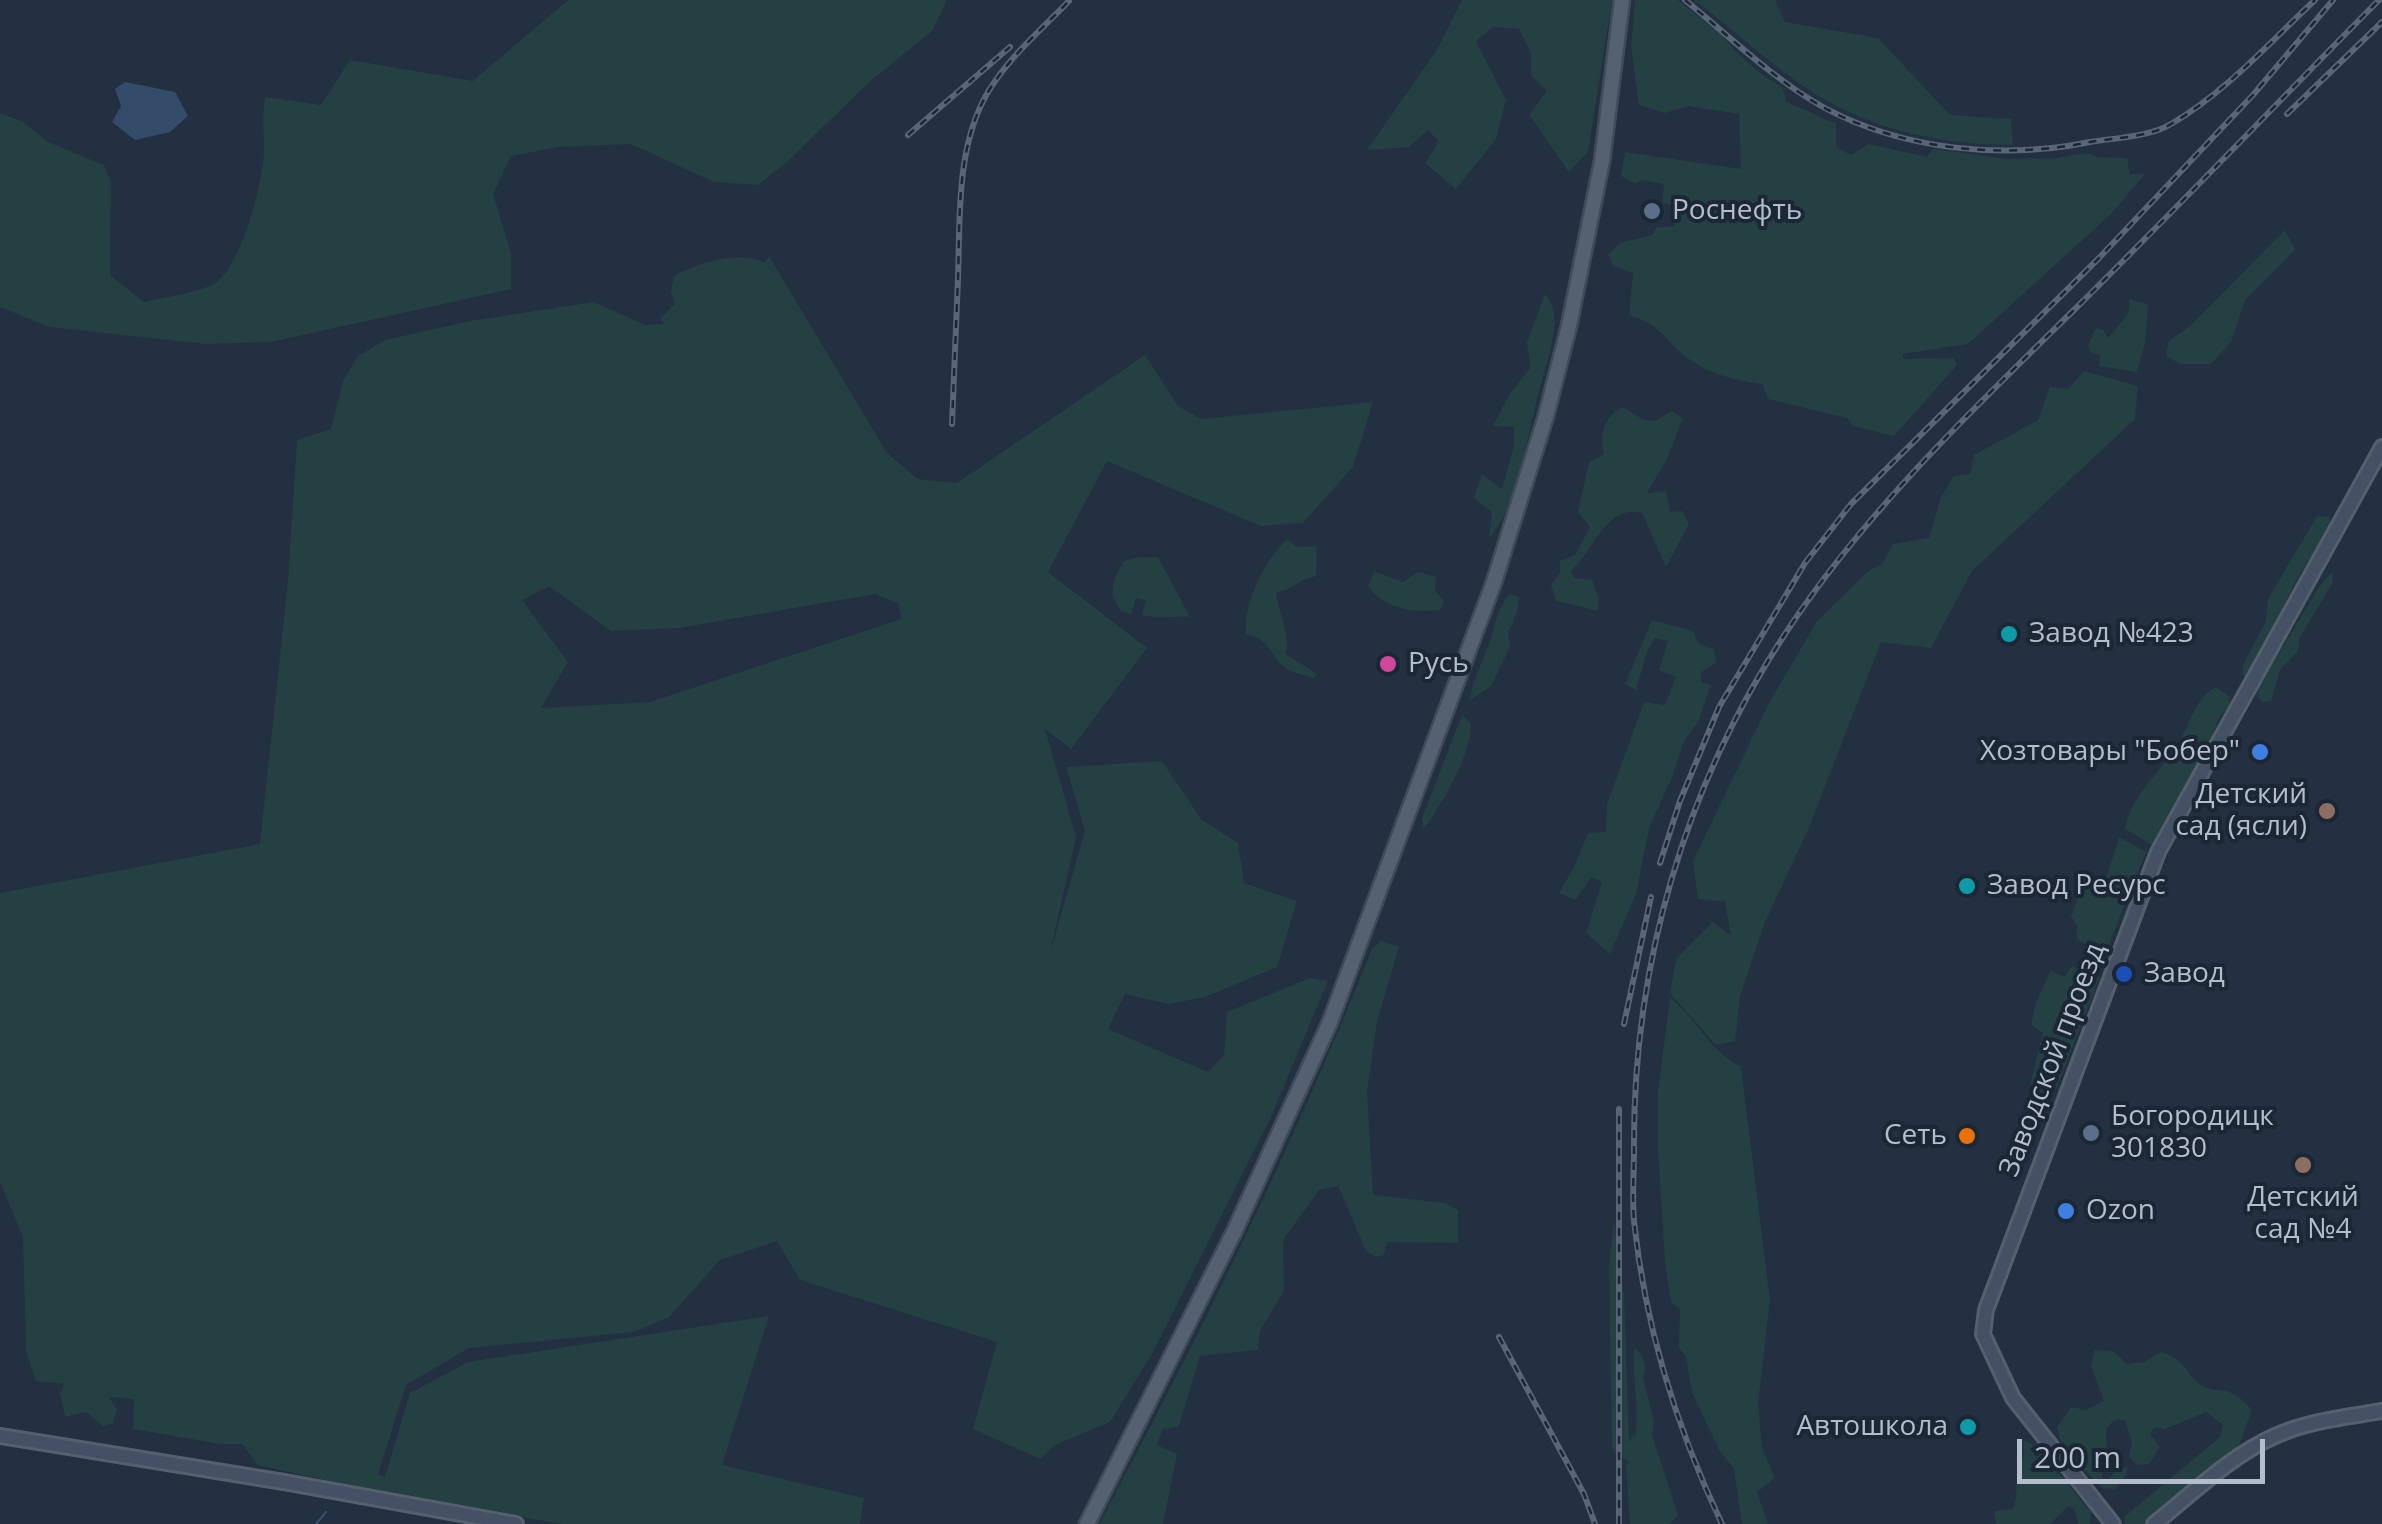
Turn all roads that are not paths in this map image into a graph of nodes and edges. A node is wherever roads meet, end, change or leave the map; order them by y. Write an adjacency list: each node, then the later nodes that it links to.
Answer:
1 (1622, 0): 6 (main road)
2 (2382, 447): 7 (street, Заводской проезд)
3 (2382, 1411): 8 (street)
4 (0, 1436): 5 (street)
5 (516, 1524)
6 (1088, 1524)
7 (2113, 1524)
8 (2154, 1524)

